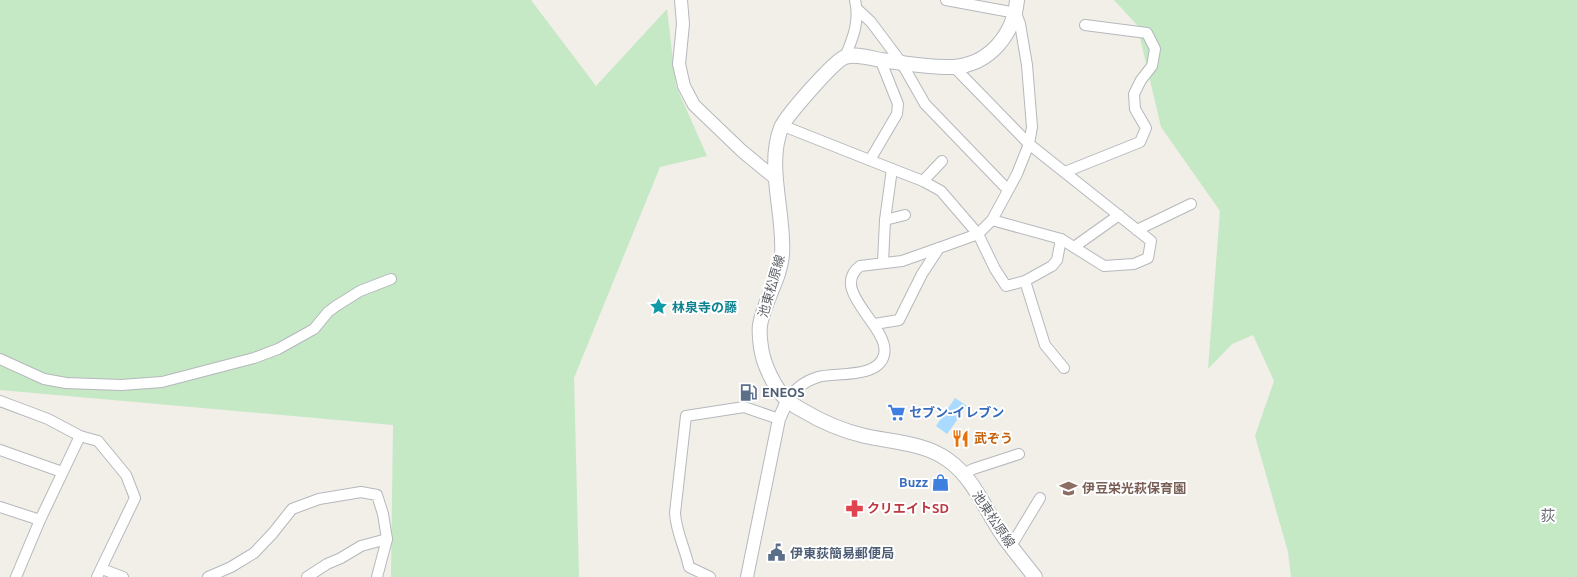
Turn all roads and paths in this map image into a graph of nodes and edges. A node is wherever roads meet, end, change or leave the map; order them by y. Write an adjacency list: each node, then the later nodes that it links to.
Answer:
1 (681, 0): 16 (street)
2 (946, 0): 4 (street)
3 (856, 5): 6 (street); 8 (street)
4 (1017, 7): 9 (main road); 11 (street)
5 (1085, 25): 15 (street)
6 (845, 56): 7 (main road); 10 (main road, 池東松原線)
7 (880, 60): 8 (main road); 12 (street)
8 (901, 62): 9 (main road); 18 (street)
9 (954, 67): 11 (street)
10 (781, 125): 12 (street); 16 (main road, 池東松原線)
11 (1029, 144): 15 (street); 18 (street)
12 (870, 160): 14 (street)
13 (942, 161): 17 (street)
14 (892, 169): 17 (street); 22 (street)
15 (1065, 172): 21 (street)
16 (776, 179): 36 (main road, 池東松原線)
17 (923, 181): 25 (street)
18 (1008, 190): 23 (street)
19 (1191, 204): 24 (street)
20 (905, 215): 22 (street)
21 (1119, 215): 24 (street); 27 (street)
22 (885, 220): 29 (street)
23 (992, 220): 25 (street); 26 (street)
24 (1137, 230): 27 (street)
25 (978, 234): 28 (street); 31 (street)
26 (1061, 239): 27 (street); 31 (street)
27 (1074, 247)
28 (939, 248): 29 (street); 32 (street)
29 (883, 262): 32 (street)
30 (391, 279): 33 (street)
31 (1026, 281): 34 (street)
32 (874, 324): 36 (street)
33 (0, 358)
34 (1064, 368)
35 (0, 401): 38 (street)
36 (788, 401): 37 (street); 42 (main road, 池東松原線)
37 (779, 419): 54 (street); 55 (street)
38 (80, 436): 41 (street); 48 (street)
39 (0, 450): 41 (street)
40 (1019, 454): 42 (street)
41 (62, 472): 45 (street)
42 (963, 474): 47 (main road, 池東松原線)
43 (1040, 498): 47 (street)
44 (0, 507): 45 (street)
45 (40, 520): 49 (street)
46 (387, 539): 51 (street); 52 (street); 53 (street)
47 (1010, 546): 56 (main road, 池東松原線)
48 (100, 573): 50 (street)
49 (16, 577)
50 (124, 577)
51 (208, 577)
52 (307, 577)
53 (377, 577)
54 (710, 577)
55 (746, 577)
56 (1035, 577)

